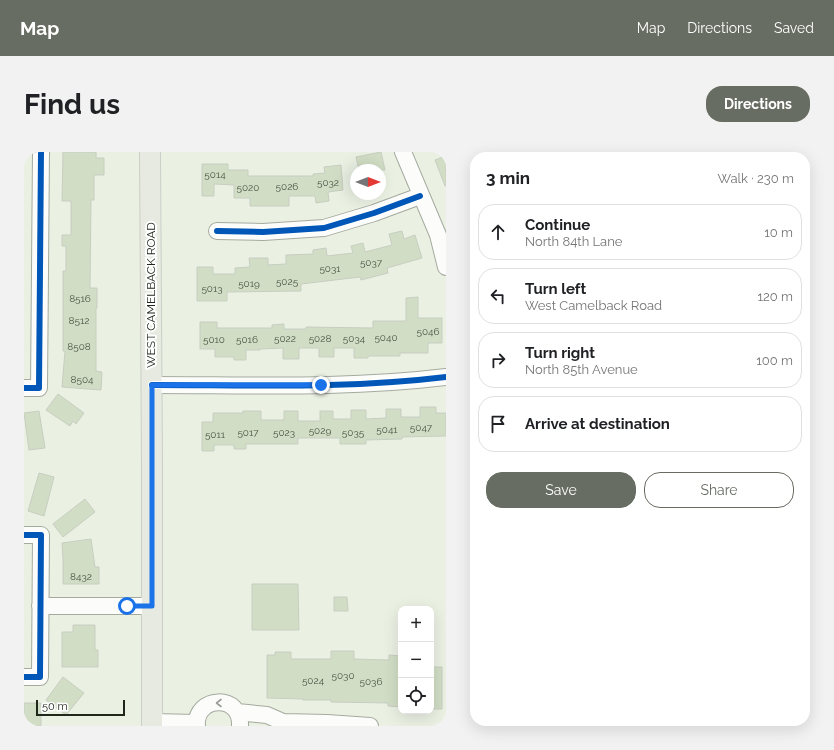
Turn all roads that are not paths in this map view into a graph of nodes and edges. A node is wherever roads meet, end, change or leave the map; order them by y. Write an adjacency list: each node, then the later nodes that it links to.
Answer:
1 (41, 152): 9 (street)
2 (150, 152): 8 (main road, WEST CAMELBACK ROAD)
3 (403, 152): 4 (street)
4 (420, 196): 5 (street); 6 (street)
5 (217, 231)
6 (446, 267)
7 (446, 377): 8 (street)
8 (152, 385): 12 (main road, WEST CAMELBACK ROAD)
9 (32, 388)
10 (24, 535): 11 (street)
11 (40, 606): 12 (street); 13 (street)
12 (152, 606): 15 (main road, WEST CAMELBACK ROAD)
13 (24, 677)
14 (239, 719): 16 (street, one-way to 16); 17 (street)
15 (152, 724): 16 (street)
16 (197, 724)
17 (279, 724): 18 (street)
18 (370, 726)

